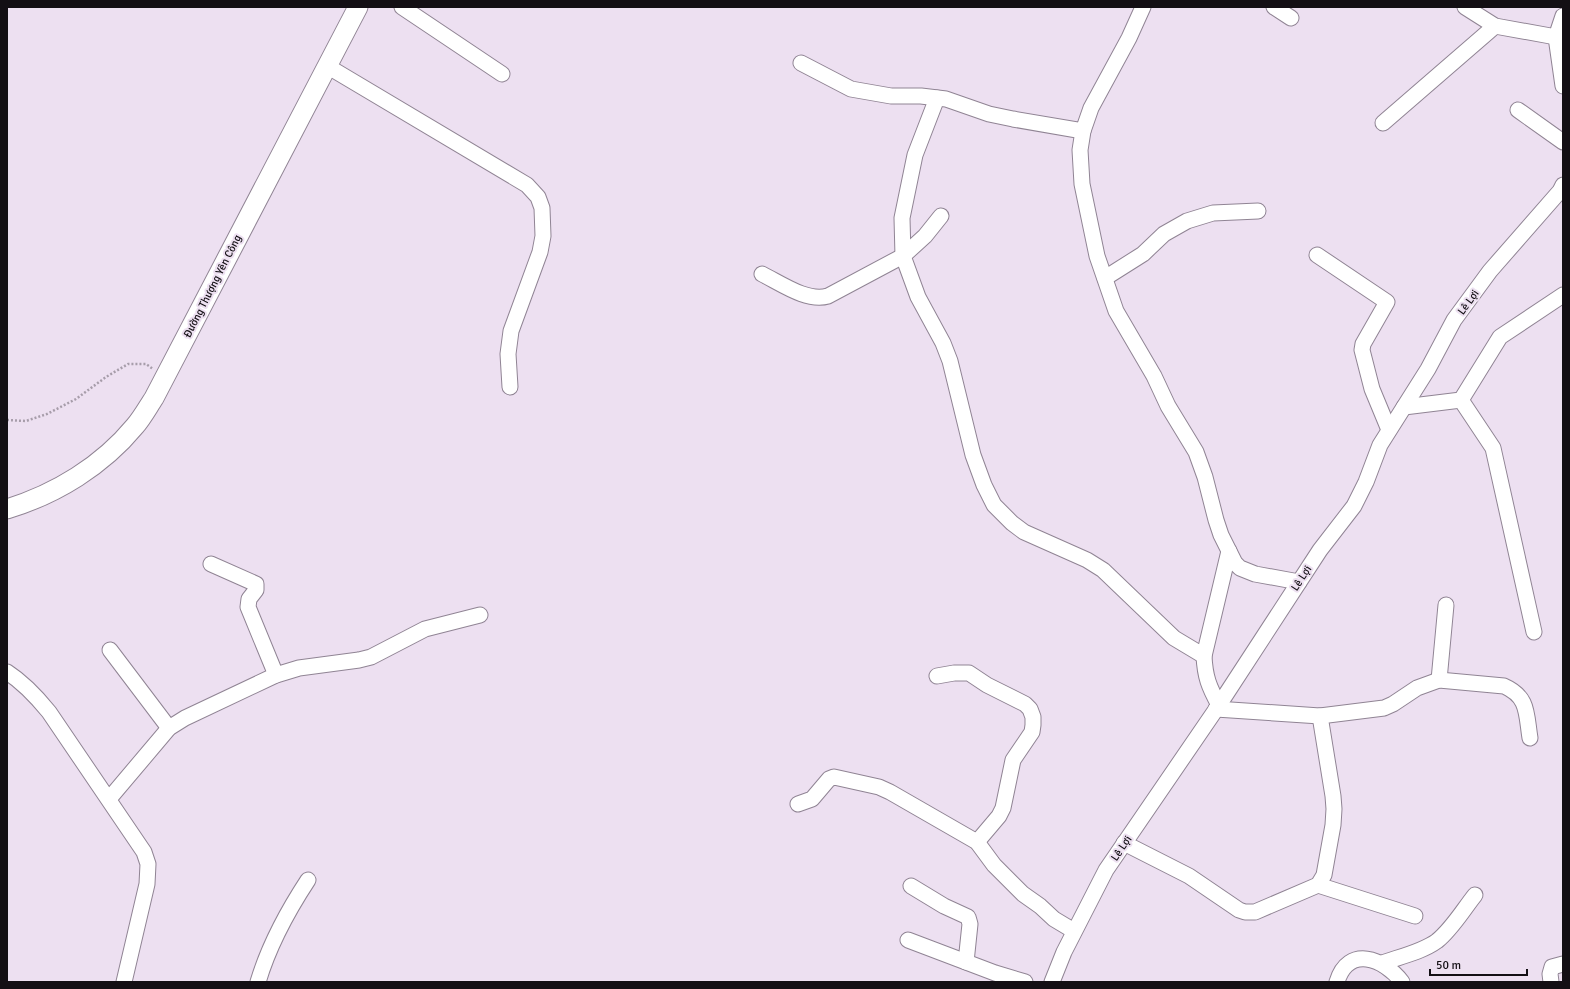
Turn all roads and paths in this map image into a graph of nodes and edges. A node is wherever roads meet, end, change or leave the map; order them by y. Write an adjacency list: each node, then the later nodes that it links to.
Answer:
1 (358, 7): 11 (main road, Đường Thượng Yên Công)
2 (402, 7): 12 (street)
3 (1143, 7): 17 (street)
4 (1274, 7): 7 (street)
5 (1465, 7): 8 (street)
6 (1563, 16): 9 (street)
7 (1291, 18)
8 (1495, 26): 9 (street); 16 (street)
9 (1556, 37): 13 (street)
10 (801, 63): 14 (street)
11 (327, 66): 27 (main road, Đường Thượng Yên Công); 28 (street)
12 (502, 74)
13 (1563, 86)
14 (937, 98): 17 (street); 23 (street)
15 (1518, 110): 18 (street)
16 (1383, 123)
17 (1083, 131): 25 (street)
18 (1563, 142)
19 (1563, 185): 30 (street, Lê Lợi)
20 (1258, 211): 25 (street)
21 (941, 216): 23 (street)
22 (1317, 255): 32 (street)
23 (903, 256): 24 (street); 41 (street)
24 (762, 274)
25 (1105, 278): 34 (street)
26 (1563, 295): 29 (street)
27 (165, 377): 31 (path); 33 (main road, Đường Thượng Yên Công)
28 (510, 387)
29 (1461, 400): 30 (street); 39 (street)
30 (1404, 407): 32 (street, Lê Lợi)
31 (7, 420)
32 (1389, 430): 36 (street, Lê Lợi)
33 (7, 509)
34 (1229, 551): 36 (street); 41 (street)
35 (211, 564): 43 (street)
36 (1299, 582): 46 (street, Lê Lợi)
37 (1446, 605): 45 (street)
38 (480, 615): 43 (street)
39 (1534, 632)
40 (110, 650): 48 (street)
41 (1204, 656): 46 (street)
42 (7, 672): 50 (street)
43 (276, 675): 48 (street)
44 (937, 676): 52 (street)
45 (1439, 680): 47 (street); 49 (street)
46 (1218, 707): 47 (street); 53 (street, Lê Lợi)
47 (1320, 716): 55 (street)
48 (169, 728): 50 (street)
49 (1530, 738)
50 (109, 799): 64 (street)
51 (798, 804): 52 (street)
52 (977, 842): 59 (street)
53 (1124, 843): 55 (street); 59 (street, Lê Lợi)
54 (308, 880): 65 (street)
55 (1318, 885): 58 (street)
56 (911, 886): 61 (street)
57 (1475, 896): 62 (street)
58 (1414, 916)
59 (1074, 932): 67 (street, Lê Lợi)
60 (908, 940): 61 (street)
61 (966, 962): 66 (street)
62 (1382, 963): 68 (street); 69 (street)
63 (1563, 964): 70 (street)
64 (124, 982)
65 (258, 982)
66 (1025, 982)
67 (1052, 982)
68 (1337, 982)
69 (1402, 982)
70 (1551, 982)

